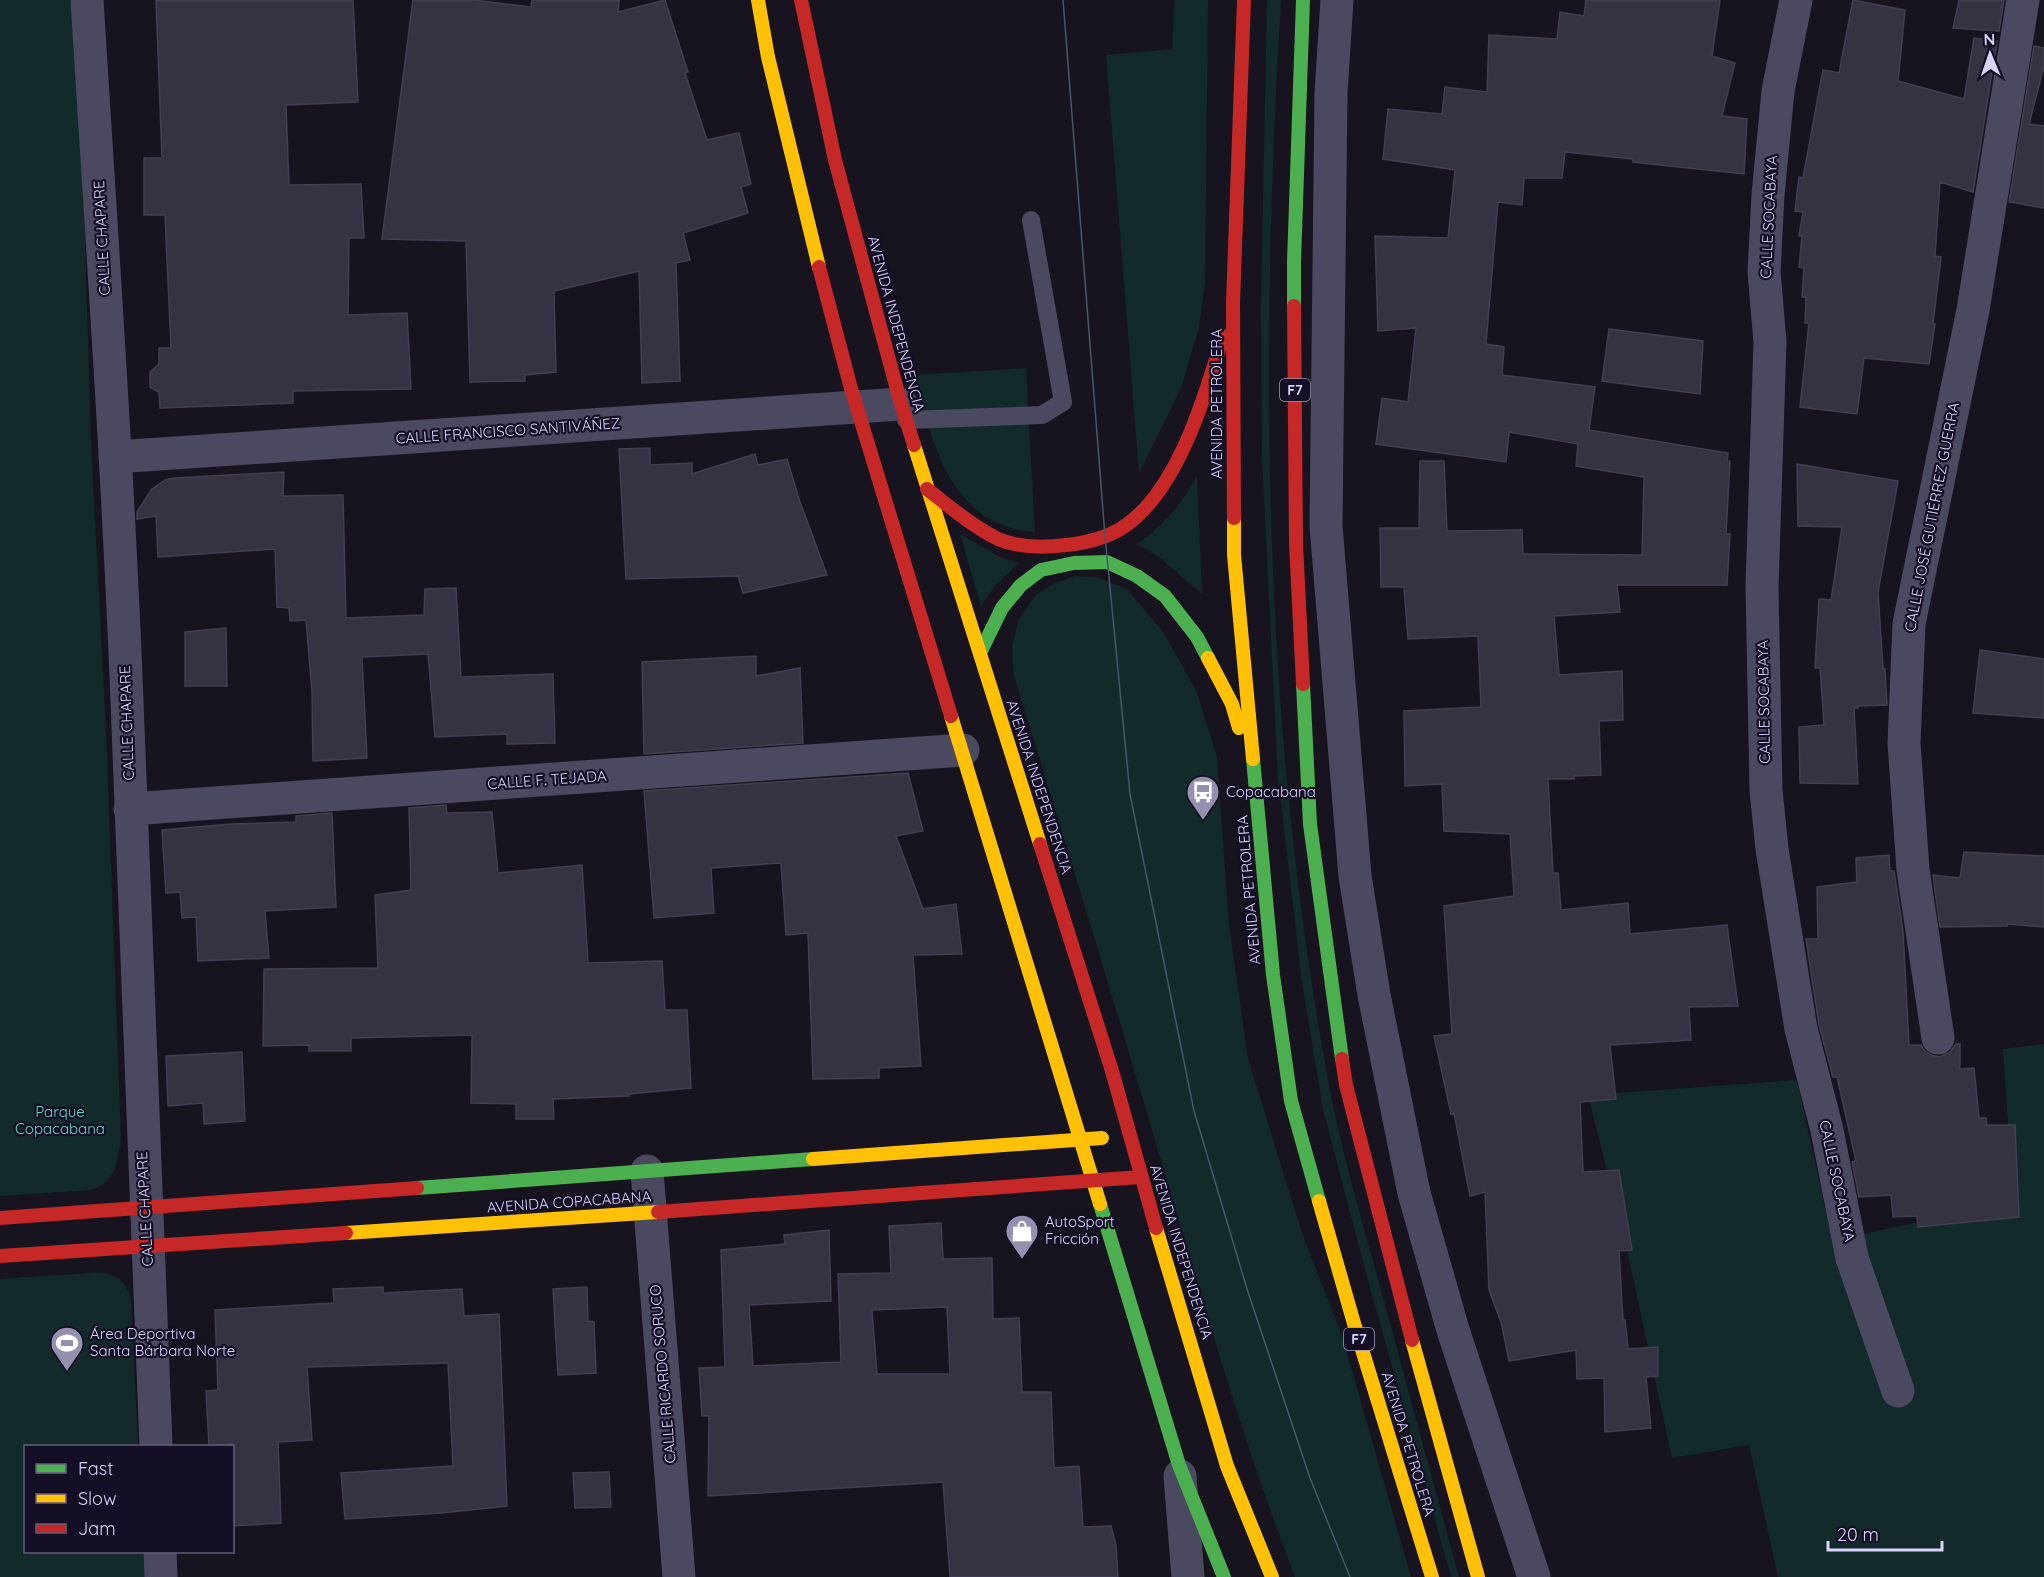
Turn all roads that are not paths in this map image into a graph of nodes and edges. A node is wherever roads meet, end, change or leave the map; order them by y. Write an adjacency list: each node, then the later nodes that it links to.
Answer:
1 (87, 0): 13 (street, CALLE CHAPARE)
2 (758, 0): 11 (main road)
3 (801, 0): 12 (main road, AVENIDA INDEPENDENCIA)
4 (1244, 0): 10 (main road, AVENIDA PETROLERA / F7)
5 (1303, 0): 40 (main road, AVENIDA PETROLERA / F7)
6 (1338, 0): 41 (street)
7 (1796, 0): 30 (street, CALLE SOCABAYA)
8 (2023, 0): 19 (street, CALLE JOSÉ GUTIÉRREZ GUERRA)
9 (1031, 220): 12 (lane)
10 (1233, 303): 14 (main road); 17 (main road, AVENIDA PETROLERA / F7)
11 (857, 408): 12 (street, CALLE FRANCISCO SANTIVÁÑEZ); 13 (street, CALLE FRANCISCO SANTIVÁÑEZ); 16 (main road)
12 (903, 412): 14 (main road, AVENIDA INDEPENDENCIA)
13 (115, 458): 18 (street, CALLE CHAPARE)
14 (927, 489): 15 (main road, AVENIDA INDEPENDENCIA)
15 (980, 653): 17 (main road); 20 (main road, AVENIDA INDEPENDENCIA)
16 (963, 750): 18 (street, CALLE F. TEJADA); 21 (main road)
17 (1256, 781): 39 (main road, AVENIDA PETROLERA / F7)
18 (130, 809): 25 (street, CALLE CHAPARE)
19 (1938, 1038)
20 (1129, 1136): 21 (main road, AVENIDA COPACABANA); 23 (main road, AVENIDA INDEPENDENCIA)
21 (1081, 1139): 22 (main road, AVENIDA COPACABANA); 24 (main road)
22 (647, 1171): 25 (main road, AVENIDA COPACABANA); 26 (street, CALLE RICARDO SORUCO)
23 (1141, 1177): 24 (main road, AVENIDA COPACABANA); 38 (main road, AVENIDA INDEPENDENCIA)
24 (1093, 1181): 26 (main road, AVENIDA COPACABANA); 32 (main road)
25 (145, 1208): 27 (main road, AVENIDA COPACABANA); 28 (street, CALLE CHAPARE)
26 (650, 1213): 28 (main road, AVENIDA COPACABANA); 35 (street, CALLE RICARDO SORUCO)
27 (0, 1218)
28 (147, 1247): 29 (main road, AVENIDA COPACABANA); 31 (street, CALLE CHAPARE)
29 (0, 1256)
30 (1898, 1391)
31 (156, 1445)
32 (1179, 1465): 36 (street); 37 (main road)
33 (160, 1553): 34 (street)
34 (162, 1577)
35 (679, 1577)
36 (1188, 1577)
37 (1224, 1577)
38 (1272, 1577)
39 (1432, 1577)
40 (1478, 1577)
41 (1533, 1577)

